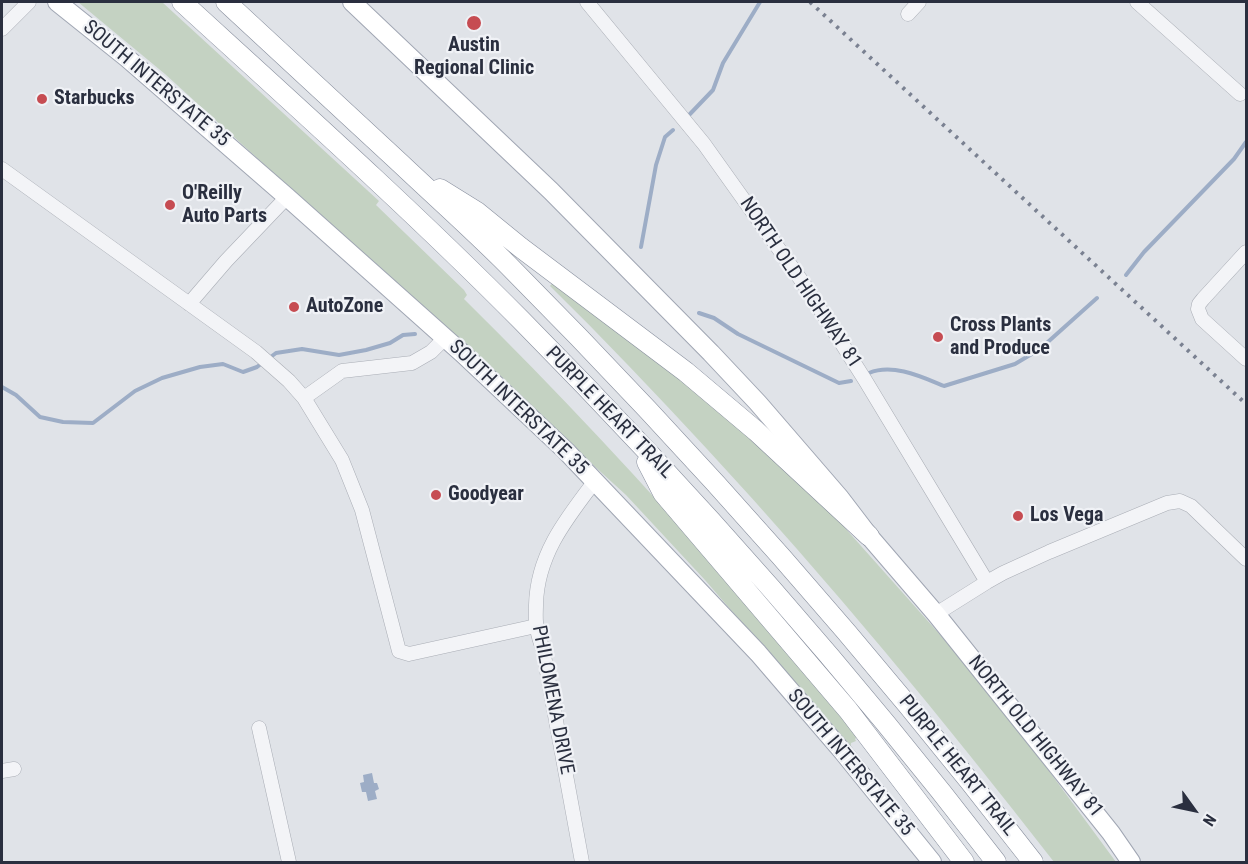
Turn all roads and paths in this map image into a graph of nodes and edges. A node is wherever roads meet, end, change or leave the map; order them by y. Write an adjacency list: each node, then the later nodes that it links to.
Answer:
1 (29, 2): 10 (street)
2 (57, 2): 14 (main road, SOUTH INTERSTATE 35)
3 (182, 2): 20 (highway, PURPLE HEART TRAIL)
4 (226, 2): 12 (highway, PURPLE HEART TRAIL)
5 (352, 2): 22 (main road)
6 (587, 2): 24 (street, NORTH OLD HIGHWAY 81)
7 (919, 2): 9 (street)
8 (1137, 2): 11 (street)
9 (908, 14)
10 (2, 29)
11 (1240, 94)
12 (402, 165): 22 (highway); 33 (highway, PURPLE HEART TRAIL)
13 (2, 169): 16 (street)
14 (287, 197): 16 (street); 17 (main road, SOUTH INTERSTATE 35)
15 (1246, 252): 18 (street)
16 (189, 304): 19 (street)
17 (445, 338): 19 (street); 21 (main road, SOUTH INTERSTATE 35)
18 (1246, 359)
19 (304, 398): 26 (street)
20 (634, 438): 31 (highway); 32 (highway, PURPLE HEART TRAIL)
21 (595, 481): 26 (street, PHILOMENA DRIVE); 30 (main road, SOUTH INTERSTATE 35)
22 (869, 536): 25 (main road)
23 (1246, 559): 24 (street)
24 (987, 582): 25 (street)
25 (936, 614): 34 (main road, NORTH OLD HIGHWAY 81)
26 (536, 626): 29 (street, PHILOMENA DRIVE)
27 (259, 728): 28 (street)
28 (289, 862)
29 (582, 862)
30 (932, 862)
31 (964, 862)
32 (996, 862)
33 (1033, 862)
34 (1131, 862)

